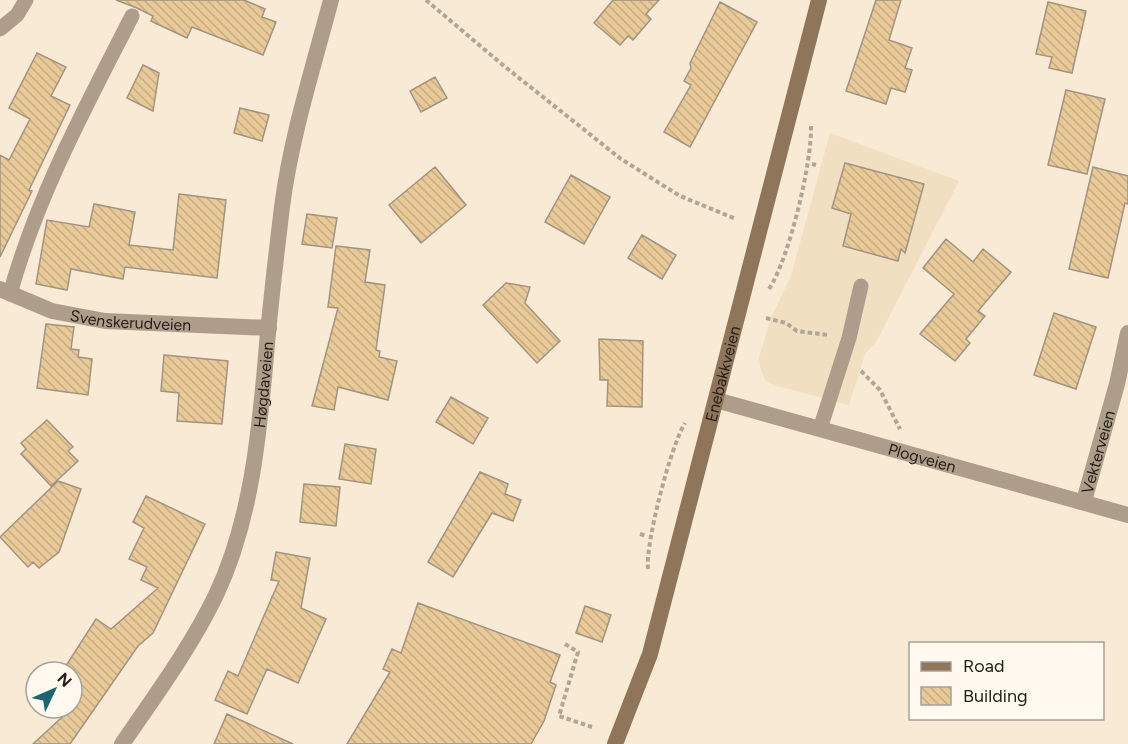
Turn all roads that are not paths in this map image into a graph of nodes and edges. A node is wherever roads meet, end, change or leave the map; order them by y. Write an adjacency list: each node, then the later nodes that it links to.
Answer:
1 (26, 0): 5 (lane)
2 (331, 0): 8 (street, Høgdaveien)
3 (819, 0): 10 (main road, Enebakkveien)
4 (132, 16): 7 (lane)
5 (0, 29)
6 (861, 286): 11 (lane)
7 (5, 291): 8 (street, Svenskerudveien)
8 (269, 328): 14 (street, Høgdaveien)
9 (1128, 333): 12 (street, Vekterveien)
10 (716, 400): 11 (street, Plogveien); 15 (main road, Enebakkveien)
11 (820, 429): 12 (street, Plogveien)
12 (1084, 501): 13 (street, Plogveien)
13 (1128, 515)
14 (122, 744)
15 (615, 744)

